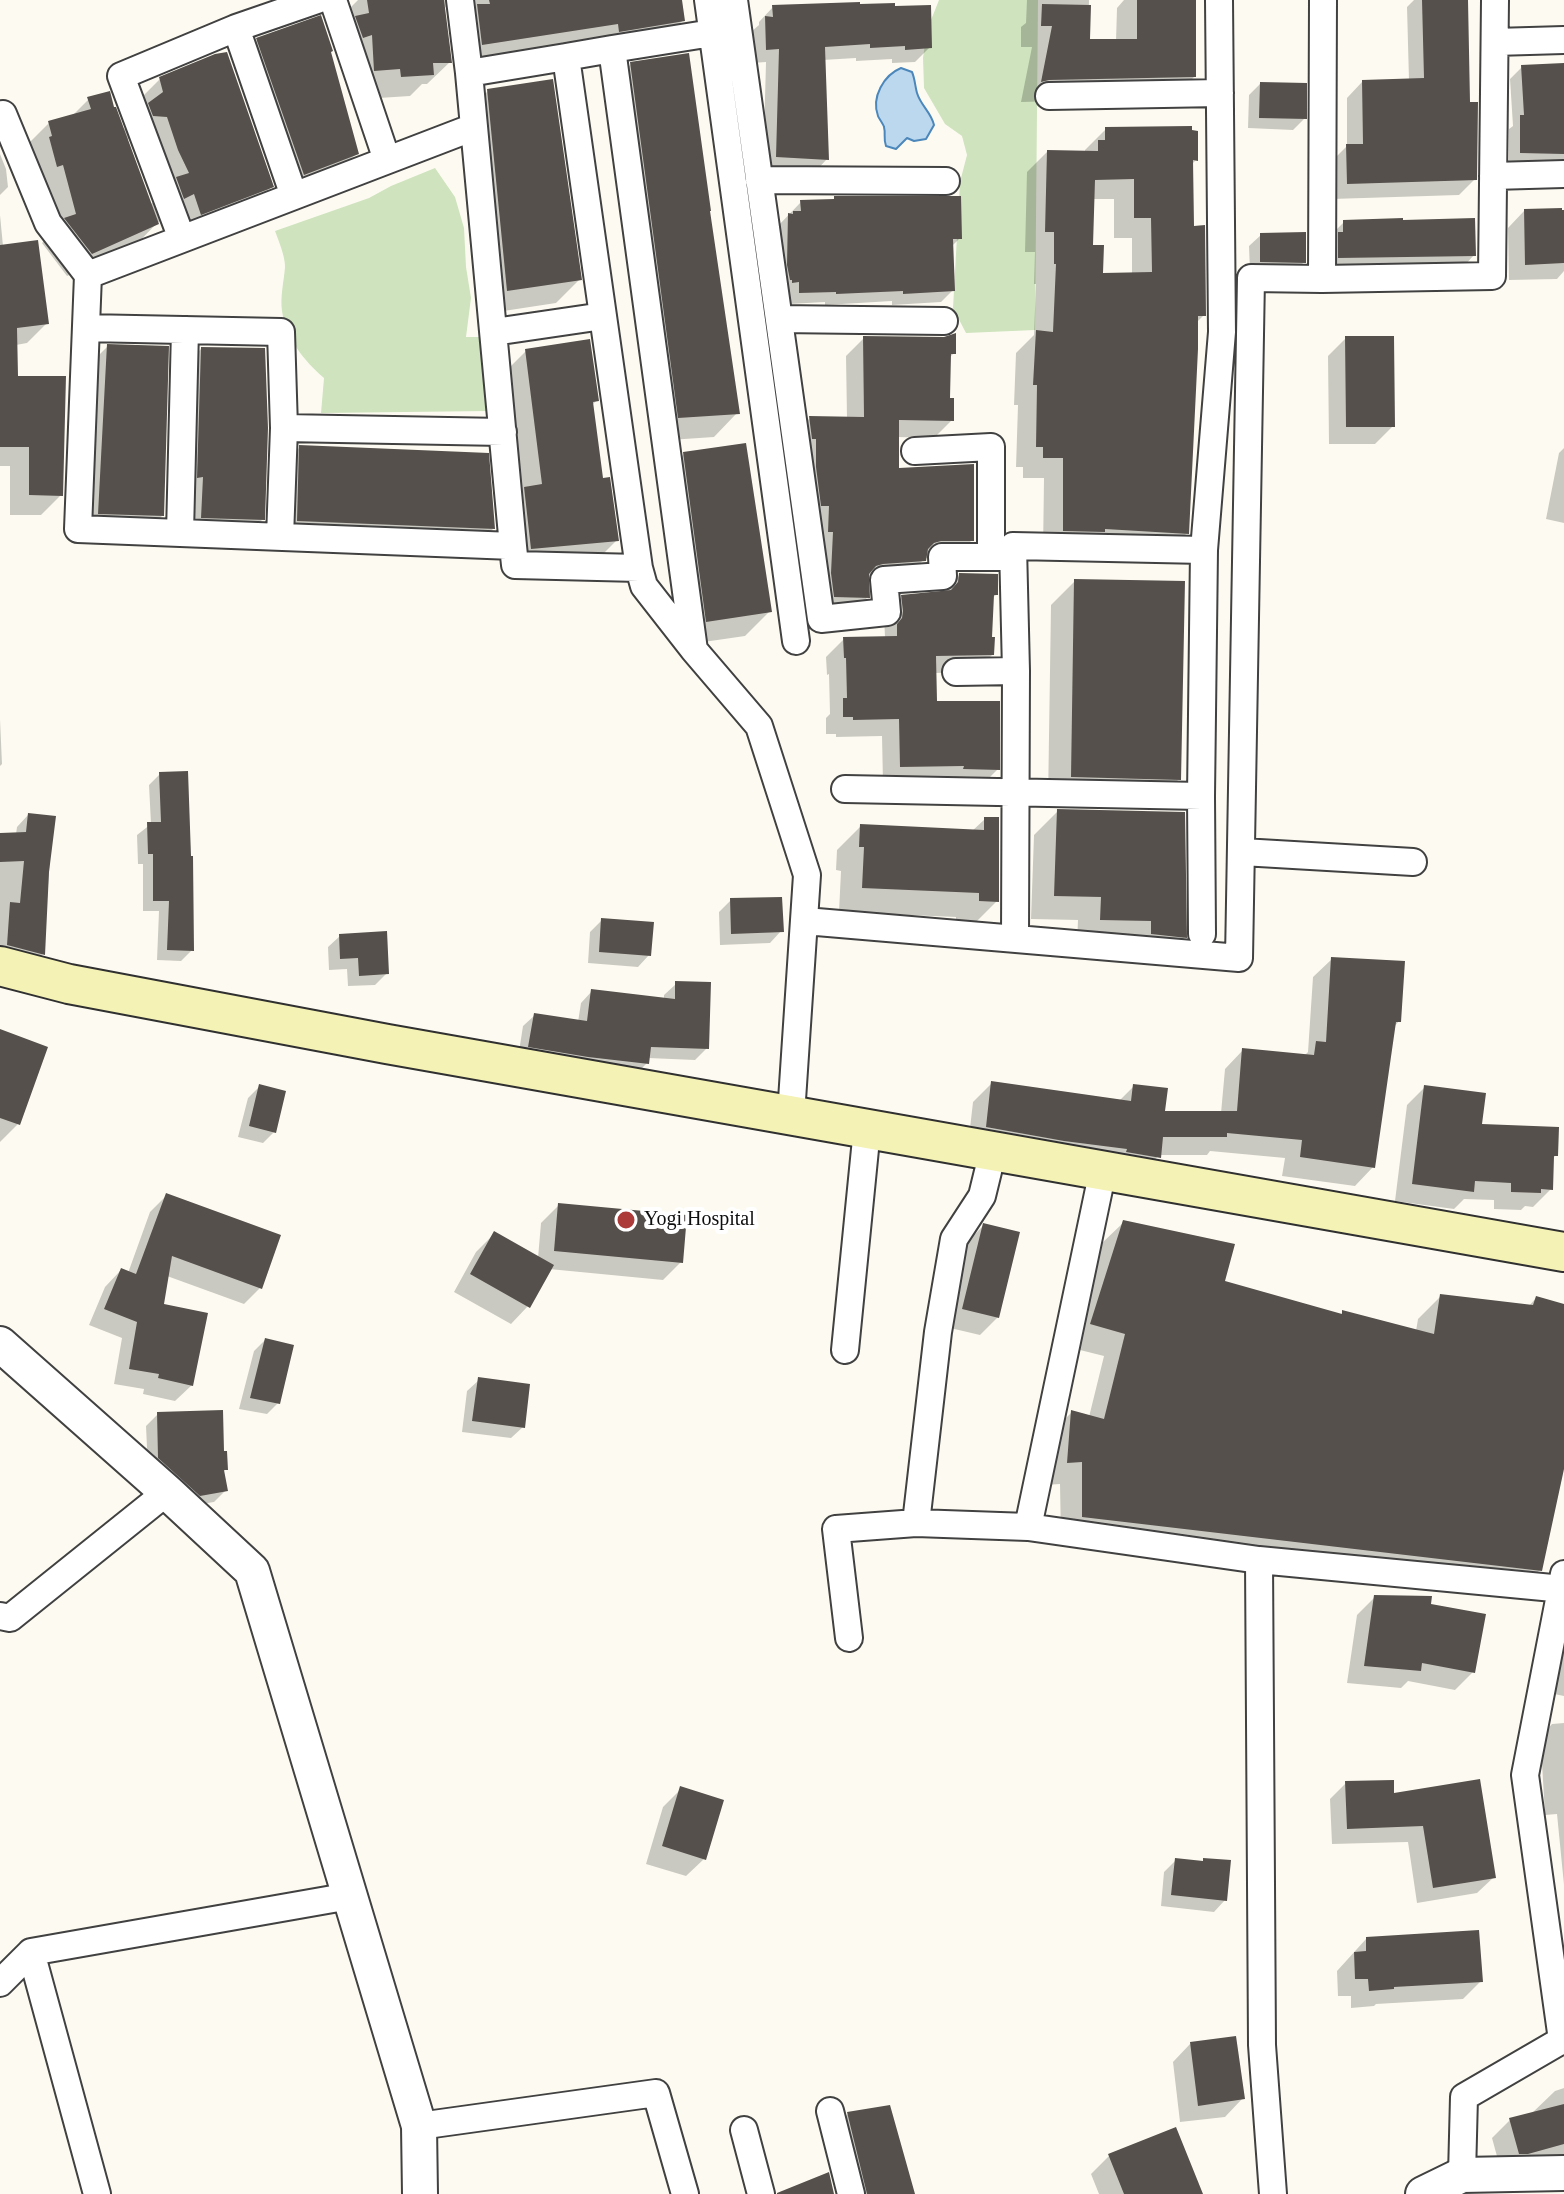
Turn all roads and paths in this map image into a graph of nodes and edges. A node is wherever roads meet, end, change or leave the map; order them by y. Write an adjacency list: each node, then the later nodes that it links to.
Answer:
1 (317, 0): 9 (street)
2 (333, 0): 20 (street)
3 (460, 0): 15 (street)
4 (708, 0): 10 (street)
5 (734, 0): 23 (street)
6 (1219, 0): 16 (street)
7 (1323, 0): 28 (street)
8 (1495, 0): 12 (street)
9 (236, 28): 25 (street); 26 (street)
10 (712, 33): 13 (street); 44 (street)
11 (1564, 40): 12 (street)
12 (1495, 42): 22 (street)
13 (612, 49): 14 (street); 45 (street)
14 (566, 57): 15 (street); 29 (street)
15 (469, 73): 19 (street)
16 (1220, 93): 17 (street); 41 (street)
17 (1049, 96)
18 (3, 114): 27 (street)
19 (474, 127): 20 (street); 34 (street)
20 (387, 160): 25 (street)
21 (1564, 174): 22 (street)
22 (1493, 176): 28 (street)
23 (759, 180): 24 (street); 30 (street)
24 (946, 181)
25 (294, 196): 26 (street)
26 (182, 239): 27 (street)
27 (88, 275): 32 (street)
28 (1322, 279): 51 (street)
29 (603, 316): 34 (street); 43 (street)
30 (779, 319): 31 (street); 42 (street)
31 (944, 321)
32 (86, 328): 33 (street); 38 (street)
33 (185, 330): 35 (street); 38 (street)
34 (494, 332): 36 (street)
35 (284, 428): 36 (street); 39 (street)
36 (503, 432): 40 (street)
37 (915, 451): 42 (street)
38 (180, 533): 39 (street)
39 (280, 537): 40 (street)
40 (513, 546): 43 (street)
41 (1204, 550): 42 (street); 50 (street)
42 (1002, 557): 46 (street)
43 (639, 568): 45 (street)
44 (796, 641)
45 (694, 650): 53 (street)
46 (1016, 671): 47 (street); 49 (street)
47 (956, 672)
48 (845, 789): 49 (street)
49 (1016, 792): 50 (street); 55 (street)
50 (1201, 796): 54 (street)
51 (1242, 852): 52 (street); 55 (street)
52 (1413, 862)
53 (805, 921): 55 (street); 57 (street)
54 (1202, 934)
55 (1015, 938)
56 (0, 966): 57 (main road)
57 (791, 1115): 58 (main road)
58 (867, 1129): 59 (main road); 63 (street)
59 (993, 1151): 60 (main road); 65 (street)
60 (1103, 1170): 61 (main road); 66 (street)
61 (1564, 1252)
62 (0, 1344): 64 (street)
63 (845, 1350)
64 (167, 1492): 69 (street); 71 (street)
65 (916, 1523): 66 (street); 70 (street)
66 (1028, 1527): 67 (street)
67 (1259, 1560): 68 (street); 85 (street)
68 (1563, 1583): 74 (street)
69 (0, 1616)
70 (849, 1638)
71 (350, 1896): 72 (street); 76 (street)
72 (31, 1952): 73 (street); 80 (street)
73 (0, 1983)
74 (1563, 2040): 79 (street)
75 (830, 2111): 84 (street)
76 (419, 2126): 81 (street); 82 (street)
77 (744, 2130): 83 (street)
78 (1564, 2173): 79 (street)
79 (1462, 2175): 86 (street)
80 (97, 2194)
81 (420, 2194)
82 (685, 2194)
83 (761, 2194)
84 (851, 2194)
85 (1273, 2194)
86 (1423, 2194)

